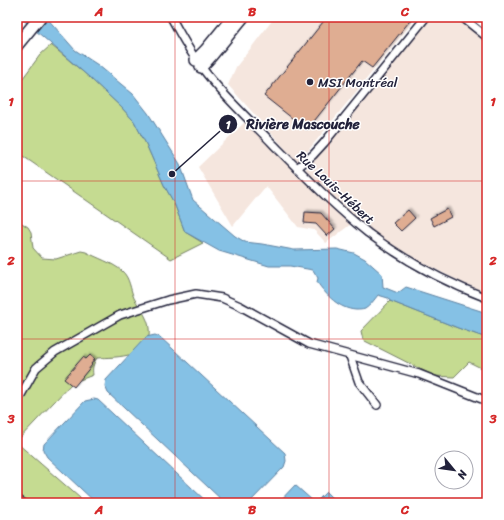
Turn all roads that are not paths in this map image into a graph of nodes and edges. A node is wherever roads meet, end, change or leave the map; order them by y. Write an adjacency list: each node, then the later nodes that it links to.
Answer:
1 (40, 17): 10 (highway)
2 (171, 17): 11 (street, Rue Louis-Hébert)
3 (233, 17): 11 (highway)
4 (243, 17): 11 (highway)
5 (426, 17): 12 (street)
6 (462, 17): 9 (street)
7 (475, 17): 8 (street)
8 (487, 26)
9 (487, 37)
10 (20, 41)
11 (199, 63): 12 (street, Rue Louis-Hébert)
12 (297, 168): 13 (street, Rue Louis-Hébert)
13 (487, 298)
14 (350, 356): 15 (street); 16 (street); 17 (street)
15 (487, 401)
16 (17, 402)
17 (377, 405)
18 (17, 499): 19 (street)
19 (23, 503)

